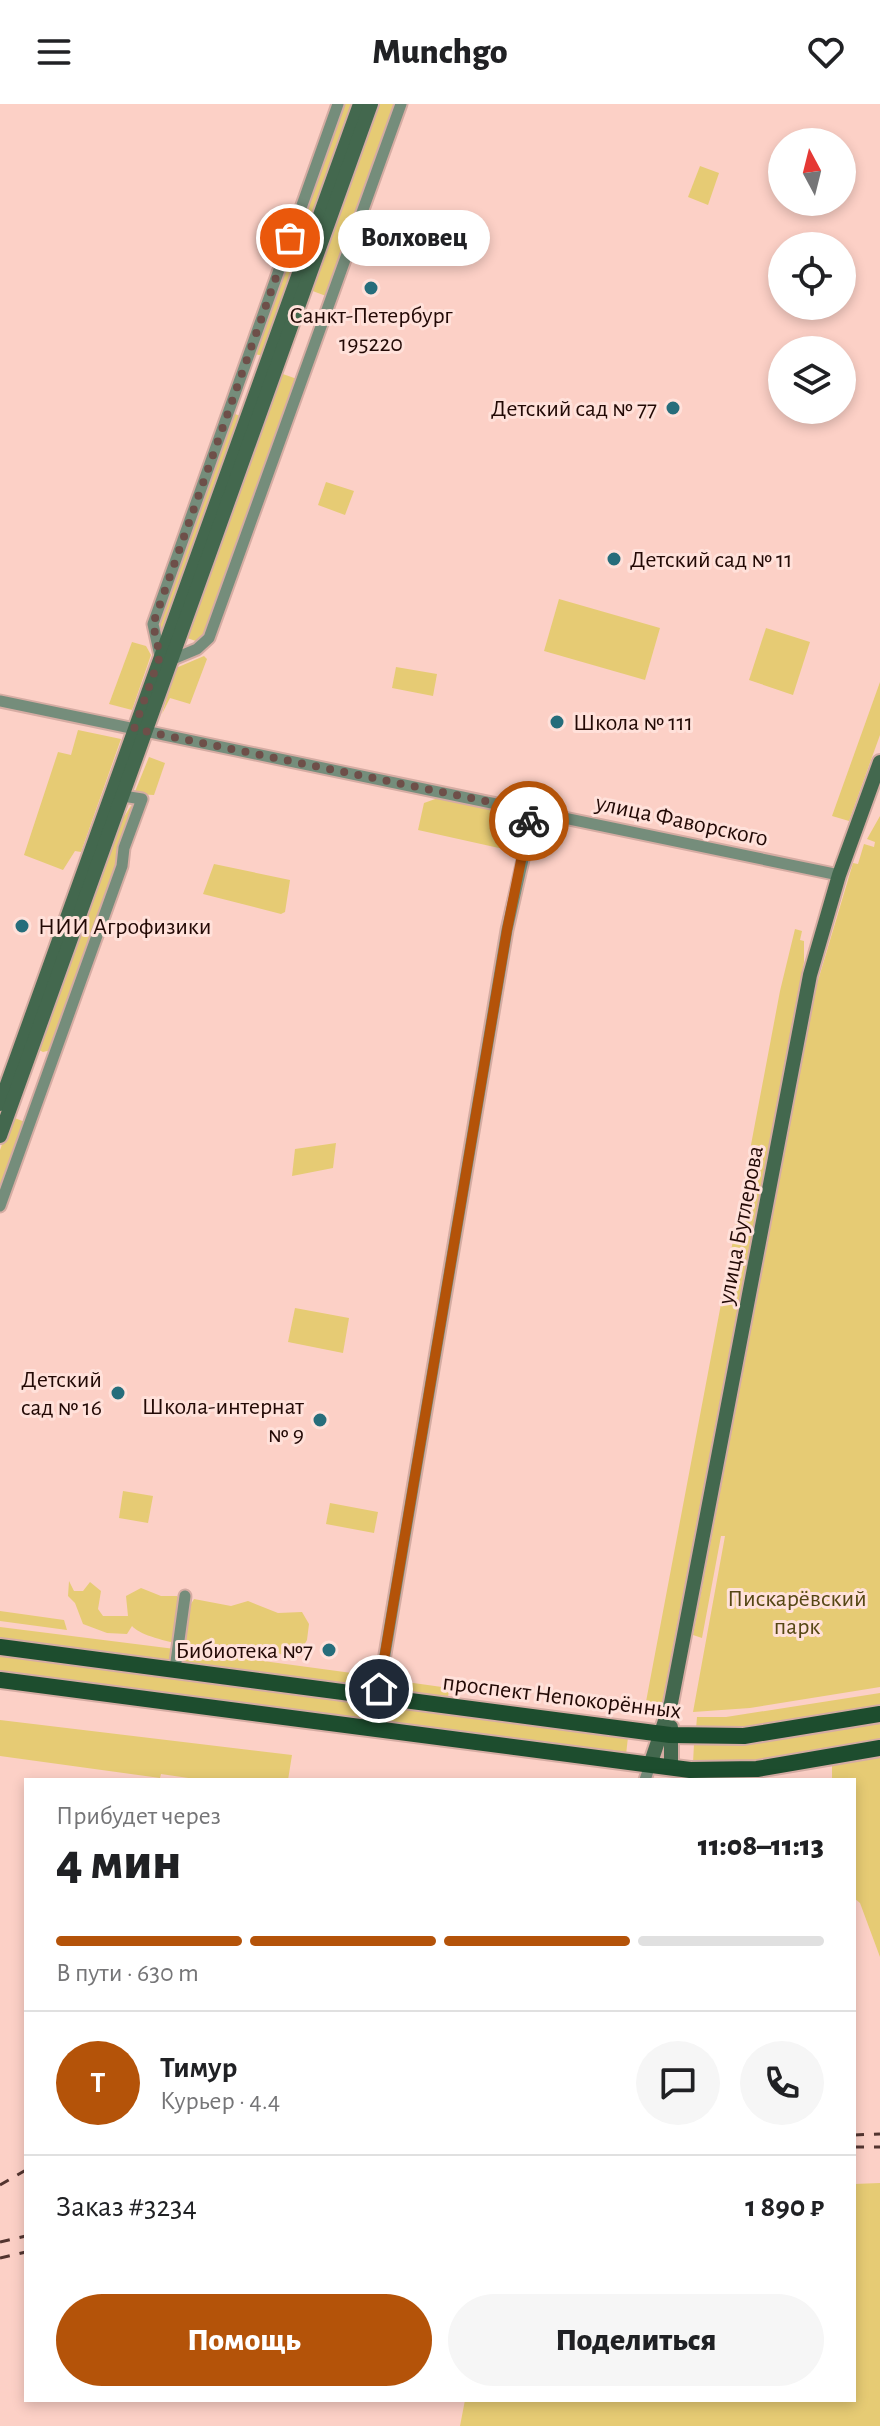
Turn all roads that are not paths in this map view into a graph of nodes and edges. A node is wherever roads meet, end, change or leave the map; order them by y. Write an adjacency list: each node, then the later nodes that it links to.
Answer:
1 (338, 104): 5 (street)
2 (360, 104): 5 (main road)
3 (371, 104): 5 (main road)
4 (401, 104): 5 (street)
5 (166, 657): 7 (main road)
6 (0, 701): 7 (street, улица Фаворского)
7 (140, 730): 9 (main road); 10 (street, улица Фаворского); 12 (main road)
8 (880, 762): 11 (main road, улица Бутлерова)
9 (123, 796): 13 (main road); 14 (street)
10 (534, 811): 11 (street, улица Фаворского); 19 (street)
11 (839, 875): 21 (main road, улица Бутлерова)
12 (0, 1104)
13 (0, 1136)
14 (0, 1206)
15 (185, 1596): 17 (street)
16 (0, 1647): 17 (main road, проспект Непокорённых)
17 (175, 1669): 19 (main road, проспект Непокорённых)
18 (0, 1680): 23 (main road)
19 (378, 1696): 21 (main road, проспект Непокорённых)
20 (880, 1714): 21 (main road, проспект Непокорённых)
21 (666, 1734): 23 (main road, улица Бутлерова); 24 (main road, улица Бутлерова)
22 (880, 1748): 24 (main road)
23 (647, 1773): 24 (main road)
24 (671, 1774)

